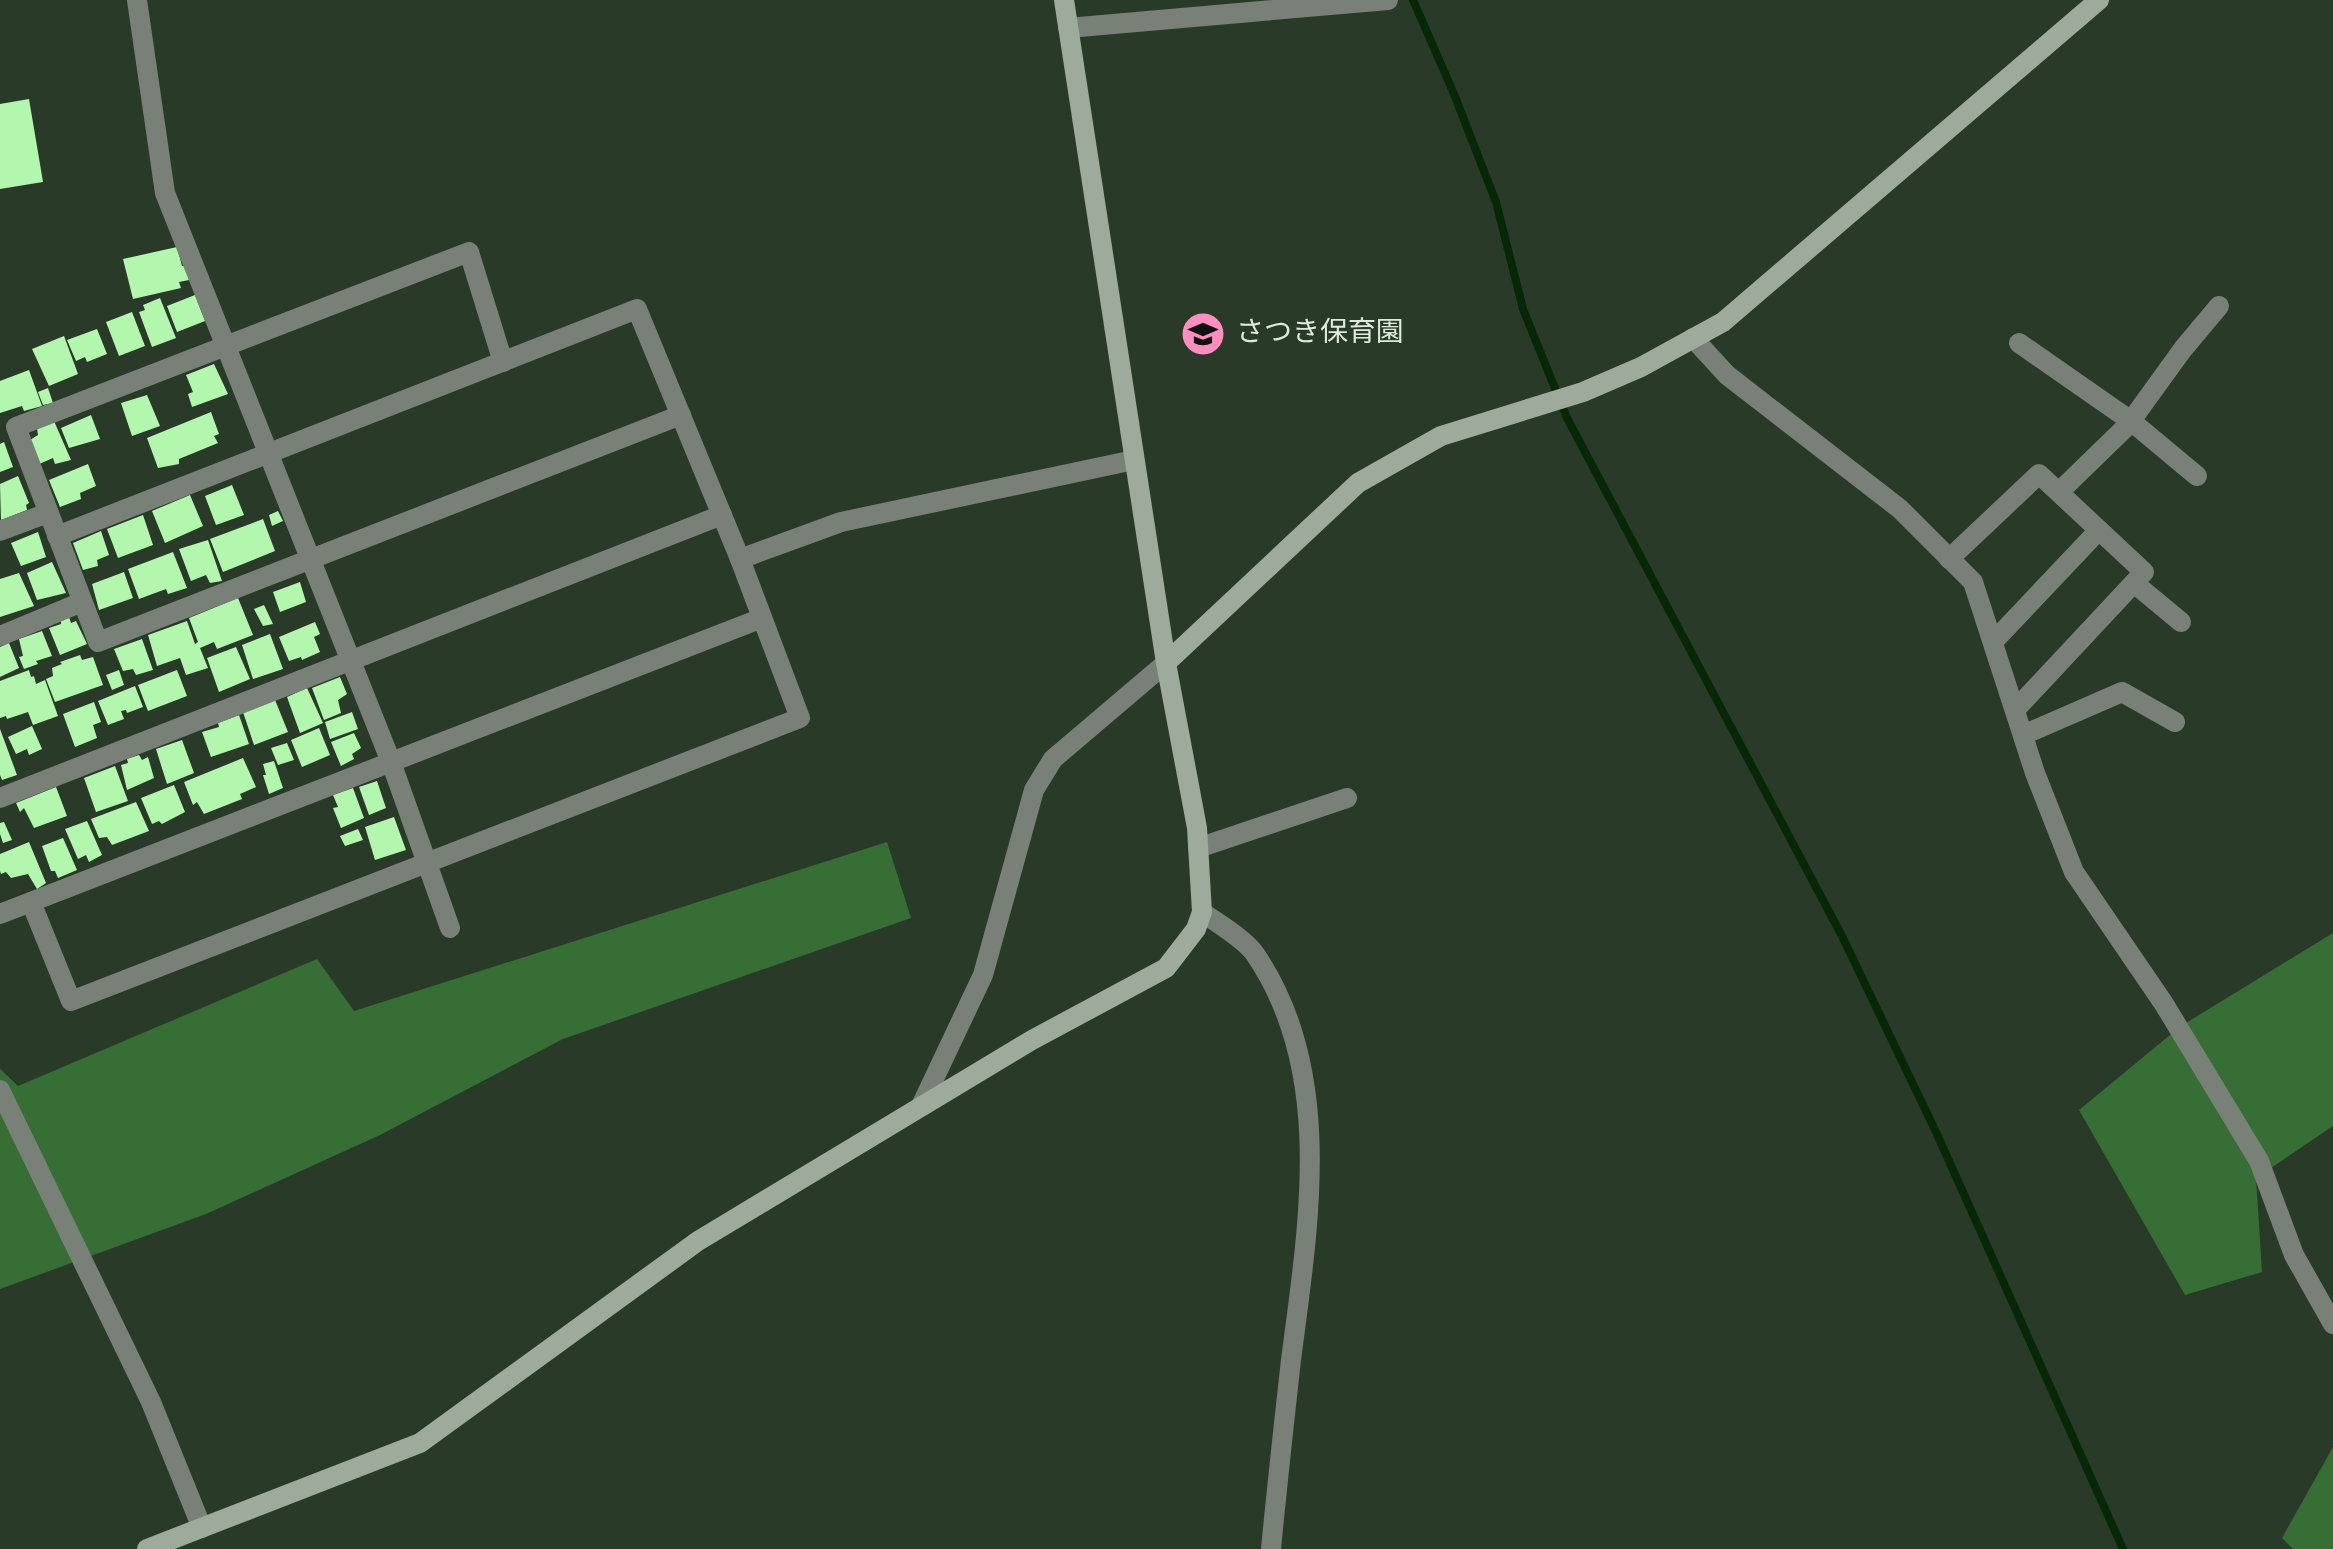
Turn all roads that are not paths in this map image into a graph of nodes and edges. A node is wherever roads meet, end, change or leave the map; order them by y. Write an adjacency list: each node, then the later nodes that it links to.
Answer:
1 (137, 0): 9 (street)
2 (1064, 0): 5 (street)
3 (1388, 0): 5 (street)
4 (2098, 0): 7 (street)
5 (1068, 28): 14 (street)
6 (2219, 306): 12 (street)
7 (1693, 338): 22 (street); 32 (street)
8 (2019, 343): 12 (street)
9 (228, 346): 10 (street); 13 (street); 17 (street)
10 (503, 362): 11 (street); 13 (street)
11 (681, 415): 18 (street); 24 (street)
12 (2131, 420): 15 (street); 16 (street)
13 (268, 453): 21 (street); 24 (street)
14 (1134, 460): 23 (street); 32 (street)
15 (2197, 476)
16 (2058, 492): 19 (street); 22 (street)
17 (48, 513): 20 (street); 21 (street)
18 (722, 515): 23 (street); 31 (street)
19 (2099, 530): 25 (street); 30 (street)
20 (0, 532)
21 (57, 536): 26 (street)
22 (1949, 558): 30 (street)
23 (740, 559): 27 (street)
24 (310, 560): 26 (street); 31 (street)
25 (2134, 583): 28 (street); 33 (street)
26 (82, 602): 29 (street)
27 (762, 618): 36 (street); 40 (street)
28 (2181, 622)
29 (0, 636)
30 (1992, 642): 33 (street)
31 (349, 661): 36 (street); 37 (street)
32 (1166, 663): 39 (street); 46 (street)
33 (2015, 710): 35 (street)
34 (2175, 722): 35 (street)
35 (2023, 735): 47 (street)
36 (391, 762): 40 (street); 41 (street)
37 (0, 798)
38 (1347, 798): 39 (street)
39 (1198, 848): 42 (street)
40 (428, 862): 41 (street); 44 (street)
41 (31, 902): 43 (street)
42 (1202, 912): 46 (street); 52 (street)
43 (0, 914)
44 (450, 928)
45 (0, 1090): 50 (street)
46 (921, 1106): 50 (street)
47 (2305, 1275): 48 (street); 49 (street)
48 (2333, 1289)
49 (2333, 1324)
50 (202, 1528): 51 (street)
51 (147, 1549)
52 (1271, 1549)

